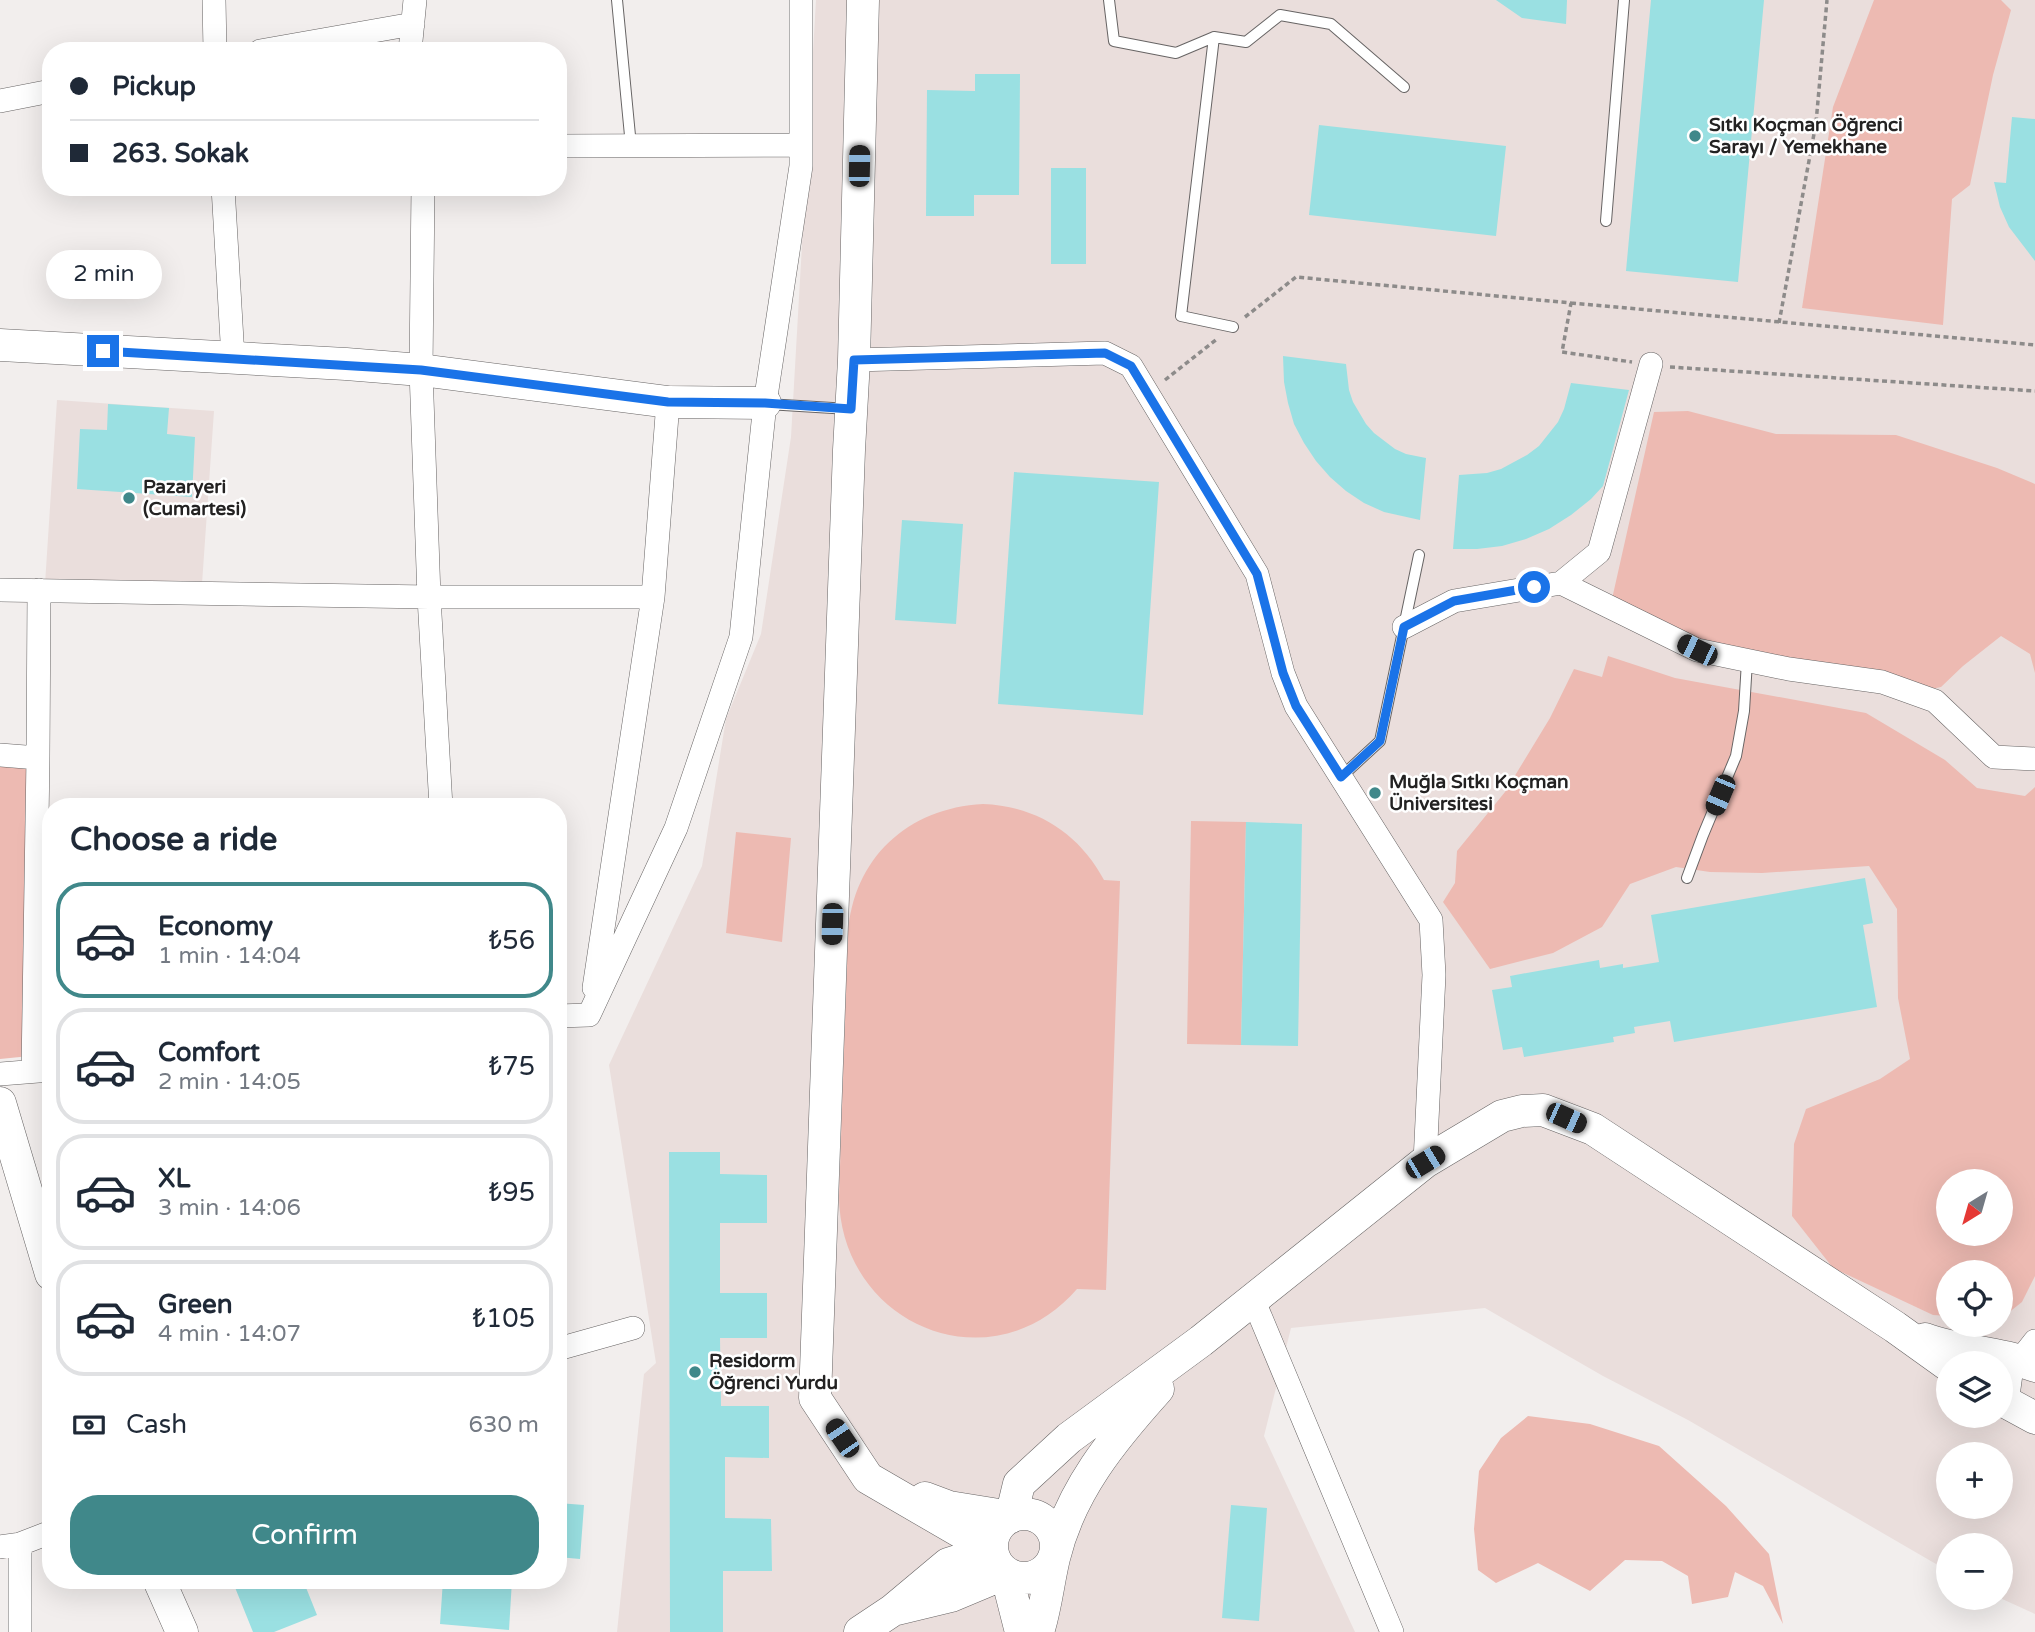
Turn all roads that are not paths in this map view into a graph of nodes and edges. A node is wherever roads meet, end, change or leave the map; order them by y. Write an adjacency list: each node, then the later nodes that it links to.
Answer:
1 (214, 0): 10 (street)
2 (415, 0): 8 (street)
3 (617, 0): 18 (lane)
4 (801, 0): 16 (street)
5 (863, 0): 25 (street)
6 (1108, 0): 9 (lane)
7 (1624, 0): 21 (lane)
8 (413, 24): 11 (street); 12 (street)
9 (1214, 37): 13 (lane); 22 (lane)
10 (215, 42)
11 (311, 42)
12 (411, 42)
13 (1404, 87)
14 (42, 93): 15 (street)
15 (0, 101)
16 (801, 145): 18 (street); 29 (street)
17 (567, 146): 18 (street)
18 (631, 146)
19 (224, 196): 24 (street)
20 (423, 196): 27 (street)
21 (1606, 221)
22 (1233, 327)
23 (0, 345): 24 (street)
24 (233, 358): 27 (street)
25 (854, 360): 30 (street); 42 (street)
26 (1651, 364): 32 (street)
27 (421, 370): 28 (street); 35 (street)
28 (668, 402): 29 (street); 36 (street)
29 (765, 403): 30 (lane); 45 (street)
30 (851, 409): 62 (street)
31 (1419, 555): 37 (lane)
32 (1561, 583): 37 (street); 38 (street)
33 (0, 590): 34 (street)
34 (39, 590): 35 (street); 40 (street)
35 (429, 597): 36 (street); 43 (street)
36 (653, 597): 45 (street)
37 (1404, 627): 42 (lane)
38 (1747, 661): 41 (street); 44 (lane)
39 (0, 755): 40 (street)
40 (38, 758): 47 (street)
41 (2035, 759)
42 (1341, 777): 50 (street)
43 (440, 798)
44 (1687, 878)
45 (589, 1015): 46 (street)
46 (567, 1016)
47 (42, 1071): 48 (street)
48 (0, 1074)
49 (2, 1116): 51 (street)
50 (1425, 1162): 52 (street); 53 (street)
51 (42, 1245)
52 (1253, 1299): 55 (street); 74 (street)
53 (1895, 1326): 57 (street); 58 (street)
54 (633, 1328): 56 (street)
55 (1201, 1341): 63 (street); 66 (street)
56 (567, 1346)
57 (2030, 1355): 59 (street)
58 (1936, 1356)
59 (2013, 1372)
60 (2013, 1406): 61 (street)
61 (2035, 1418)
62 (868, 1478): 63 (street); 67 (street)
63 (1012, 1517): 66 (street); 67 (street)
64 (42, 1535): 65 (street)
65 (10, 1545): 69 (street)
66 (1054, 1557): 67 (street); 73 (street)
67 (999, 1562): 71 (street); 72 (street)
68 (163, 1589): 70 (street)
69 (20, 1632)
70 (182, 1632)
71 (860, 1632)
72 (1021, 1632)
73 (1038, 1632)
74 (1392, 1632)

